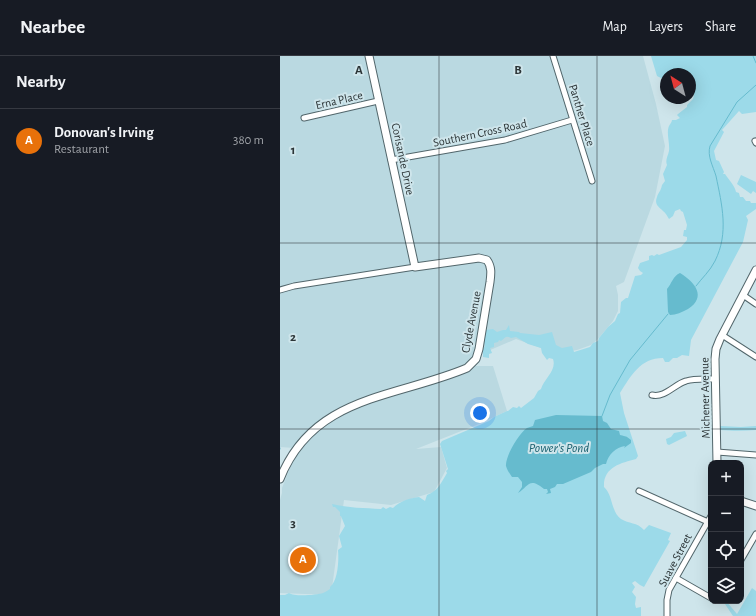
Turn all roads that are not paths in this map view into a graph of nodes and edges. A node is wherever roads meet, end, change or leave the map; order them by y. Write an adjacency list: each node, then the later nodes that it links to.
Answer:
1 (368, 56): 3 (street, Corisande Drive)
2 (553, 56): 5 (street, Panther Place)
3 (378, 101): 4 (street, Erna Place); 6 (street, Corisande Drive)
4 (304, 118)
5 (572, 120): 6 (street, Southern Cross Road); 7 (street, Panther Place)
6 (391, 160): 8 (street, Corisande Drive)
7 (592, 181)
8 (415, 267): 10 (street, Clyde Avenue); 20 (street, Clyde Avenue)
9 (756, 270): 11 (street, Michener Avenue)
10 (280, 290)
11 (743, 295): 12 (street); 13 (street, Michener Avenue)
12 (756, 304)
13 (722, 335): 14 (street); 15 (street, Michener Avenue)
14 (756, 357)
15 (715, 379): 16 (street); 17 (street, Michener Avenue)
16 (652, 395)
17 (717, 452): 18 (street); 19 (street, Michener Avenue)
18 (756, 455)
19 (717, 460)
20 (280, 479)
21 (639, 491): 24 (street)
22 (744, 502): 23 (street)
23 (756, 506)
24 (708, 522): 27 (street, Suave Street)
25 (756, 534): 26 (street)
26 (744, 555)
27 (676, 578): 28 (street); 29 (street, Suave Street)
28 (708, 596)
29 (667, 616)

